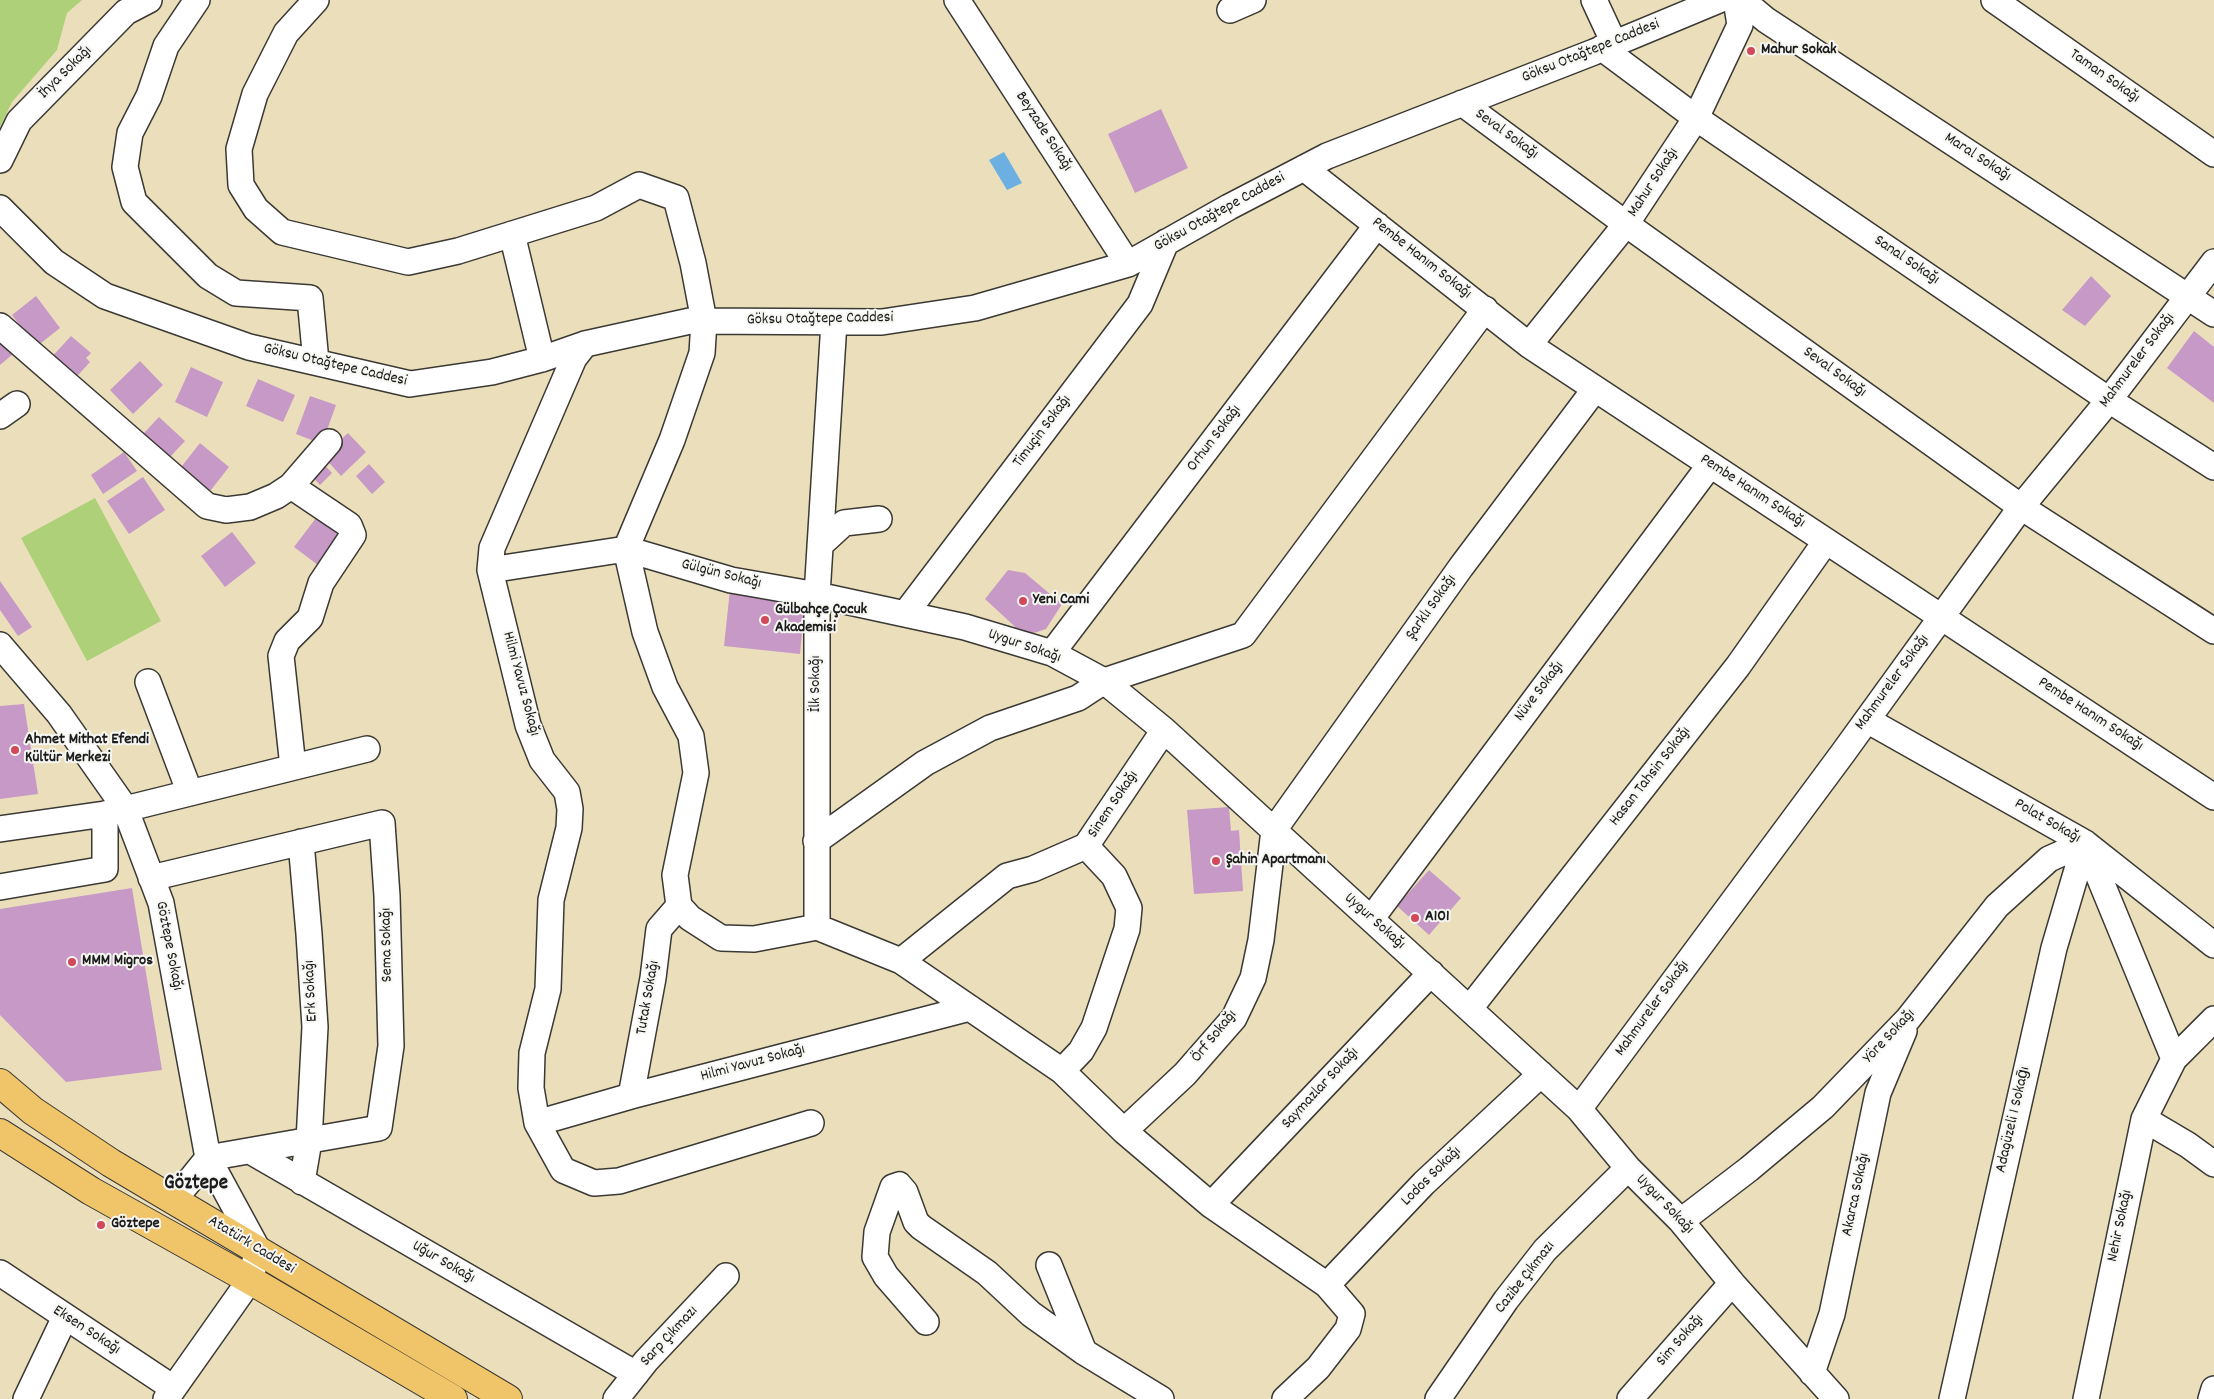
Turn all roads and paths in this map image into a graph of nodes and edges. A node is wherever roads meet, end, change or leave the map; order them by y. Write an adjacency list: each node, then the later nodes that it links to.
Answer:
1 (149, 0): 16 (street, İhya Sokağı)
2 (197, 0): 34 (street)
3 (316, 0): 21 (street)
4 (957, 0): 24 (street, Beyzade Sokağı)
5 (1253, 0): 11 (street)
6 (1594, 0): 12 (street)
7 (1719, 0): 12 (street, Göksu Otağtepe Caddesi)
8 (1736, 0): 14 (street, Mahur Sokağı)
9 (1742, 0): 25 (street, Maral Sokağı)
10 (1994, 0): 15 (street, Taman Sokağı)
11 (1230, 10)
12 (1608, 45): 13 (street, Göksu Otağtepe Caddesi); 14 (street, Sanal Sokağı)
13 (1462, 103): 17 (street, Göksu Otağtepe Caddesi); 19 (street, Seval Sokağı)
14 (1696, 118): 19 (street, Mahur Sokağı); 36 (street, Sanal Sokağı)
15 (2214, 154)
16 (0, 160)
17 (1304, 168): 20 (street, Pembe Hanım Sokağı); 22 (street, Göksu Otağtepe Caddesi)
18 (0, 208): 34 (street, Göksu Otağtepe Caddesi)
19 (1626, 224): 32 (street, Mahur Sokağı); 41 (street, Seval Sokağı)
20 (1377, 225): 26 (street, Pembe Hanım Sokağı); 52 (street, Orhun Sokağı)
21 (512, 234): 28 (street); 33 (street)
22 (1166, 242): 24 (street, Göksu Otağtepe Caddesi); 48 (street, Timuçin Sokağı)
23 (2214, 262): 25 (street, Mahmureler Sokağı)
24 (1128, 264): 29 (street, Göksu Otağtepe Caddesi)
25 (2187, 296): 27 (street, Maral Sokağı); 36 (street, Mahmureler Sokağı)
26 (1485, 309): 32 (street, Pembe Hanım Sokağı); 53 (street)
27 (2214, 314)
28 (704, 321): 29 (street, Göksu Otağtepe Caddesi); 31 (street, Göksu Otağtepe Caddesi); 45 (street)
29 (834, 322): 44 (street, İlk Sokağı)
30 (0, 326): 40 (street)
31 (585, 344): 33 (street, Göksu Otağtepe Caddesi); 46 (street, Hilmi Yavuz Sokağı)
32 (1529, 345): 35 (street, Pembe Hanım Sokağı)
33 (542, 359): 34 (street, Göksu Otağtepe Caddesi)
34 (316, 362)
35 (1595, 389): 38 (street, Pembe Hanım Sokağı); 63 (street, Şarklı Sokağı)
36 (2109, 400): 39 (street, Sanal Sokağı); 41 (street, Mahmureler Sokağı)
37 (329, 442): 40 (street)
38 (1710, 465): 43 (street, Pembe Hanım Sokağı); 71 (street, Nüve Sokağı)
39 (2214, 468)
40 (291, 486): 58 (street)
41 (2021, 507): 49 (street, Mahmureler Sokağı); 50 (street, Seval Sokağı)
42 (879, 518): 44 (street)
43 (1826, 541): 49 (street, Pembe Hanım Sokağı); 77 (street, Hasan Tahsin Sokağı)
44 (820, 546): 47 (street, İlk Sokağı)
45 (626, 549): 46 (street); 47 (street, Gülgün Sokağı); 70 (street)
46 (490, 570): 87 (street, Hilmi Yavuz Sokağı)
47 (817, 595): 48 (street, Uygur Sokağı); 64 (street, İlk Sokağı)
48 (905, 614): 52 (street, Uygur Sokağı)
49 (1942, 616): 55 (street, Mahmureler Sokağı); 60 (street, Pembe Hanım Sokağı)
50 (2214, 631)
51 (0, 645): 61 (street, Göztepe Sokağı)
52 (1052, 653): 53 (street, Uygur Sokağı)
53 (1104, 681): 56 (street, Uygur Sokağı); 64 (street)
54 (148, 682): 59 (street)
55 (1867, 720): 66 (street, Polat Sokağı); 85 (street, Mahmureler Sokağı)
56 (1164, 730): 63 (street, Uygur Sokağı); 67 (street, Sinem Sokağı)
57 (368, 749): 58 (street)
58 (294, 767): 59 (street)
59 (190, 792): 61 (street)
60 (2214, 796)
61 (115, 811): 62 (street); 68 (street, Göztepe Sokağı); 69 (street)
62 (0, 829)
63 (1274, 830): 71 (street, Uygur Sokağı); 89 (street, Örf Sokağı)
64 (816, 841): 72 (street, İlk Sokağı)
65 (301, 842): 68 (street, Sema Sokağı); 91 (street, Erk Sokağı); 91 (street, Sema Sokağı)
66 (2085, 843): 73 (street, Polat Sokağı); 78 (street, Yöre Sokağı); 80 (street); 123 (street, Adagüzeli 1 Sokaḡı)
67 (1086, 846): 74 (street, Sinem Sokağı); 81 (street)
68 (151, 878): 93 (street, Göztepe Sokağı)
69 (0, 887)
70 (679, 906): 72 (street); 84 (street, Tutak Sokağı)
71 (1371, 919): 75 (street, Uygur Sokağı)
72 (817, 927): 74 (street)
73 (2214, 945)
74 (901, 961): 76 (street)
75 (1431, 973): 77 (street, Uygur Sokağı); 98 (street, Saymazlar Sokağı)
76 (970, 1008): 81 (street); 84 (street, Hilmi Yavuz Sokağı)
77 (1470, 1008): 82 (street, Uygur Sokağı)
78 (1908, 1019): 99 (street, Yöre Sokağı); 110 (street, Akarca Sokağı)
79 (2214, 1020): 80 (street, Nehir Sokağı)
80 (2174, 1059): 86 (street, Nehir Sokağı)
81 (1062, 1071): 89 (street)
82 (1541, 1074): 85 (street, Uygur Sokağı); 106 (street, Lodos Sokağı)
83 (0, 1084): 97 (main road, Atatürk Caddesi)
84 (631, 1096): 87 (street, Hilmi Yavuz Sokağı)
85 (1579, 1109): 95 (street, Uygur Sokağı)
86 (2144, 1119): 94 (street); 124 (street, Nehir Sokağı)
87 (537, 1123): 88 (street, Hilmi Yavuz Sokağı)
88 (811, 1123)
89 (1124, 1131): 98 (street)
90 (0, 1133): 104 (main road, Atatürk Caddesi)
91 (309, 1141): 92 (street, Sema Sokağı); 96 (street, Erk Sokağı)
92 (250, 1151): 93 (street, Sema Sokağı); 96 (street, Uğur Sokağı)
93 (208, 1158): 97 (street); 100 (street, Göztepe Sokağı)
94 (2214, 1164)
95 (1628, 1168): 99 (street, Uygur Sokağı); 120 (street, Cazibe Çıkmazı)
96 (302, 1182): 111 (street, Uğur Sokağı)
97 (174, 1200): 100 (main road, Atatürk Caddesi)
98 (1211, 1205): 106 (street)
99 (1681, 1221): 105 (street, Uygur Sokağı)
100 (258, 1250): 104 (street); 116 (main road, Atatürk Caddesi)
101 (1049, 1265): 109 (street)
102 (0, 1273): 107 (street, Eksen Sokağı)
103 (726, 1276): 111 (street, Sarp Çıkmazı)
104 (250, 1280): 113 (street); 114 (main road, Atatürk Caddesi)
105 (1732, 1283): 110 (street, Uygur Sokağı); 121 (street, Sim Sokağı)
106 (1328, 1285): 119 (street)
107 (65, 1317): 113 (street, Eksen Sokağı); 115 (street)
108 (926, 1322): 109 (street)
109 (1084, 1352): 118 (street)
110 (1812, 1372): 122 (street, Uygur Sokağı)
111 (636, 1374): 117 (street, Sarp Çıkmazı)
112 (2214, 1389): 125 (street)
113 (169, 1394)
114 (440, 1396)
115 (26, 1399)
116 (508, 1399)
117 (616, 1399)
118 (1161, 1399)
119 (1285, 1399)
120 (1438, 1399)
121 (1630, 1399)
122 (1836, 1399)
123 (1952, 1399)
124 (2086, 1399)
125 (2211, 1399)

